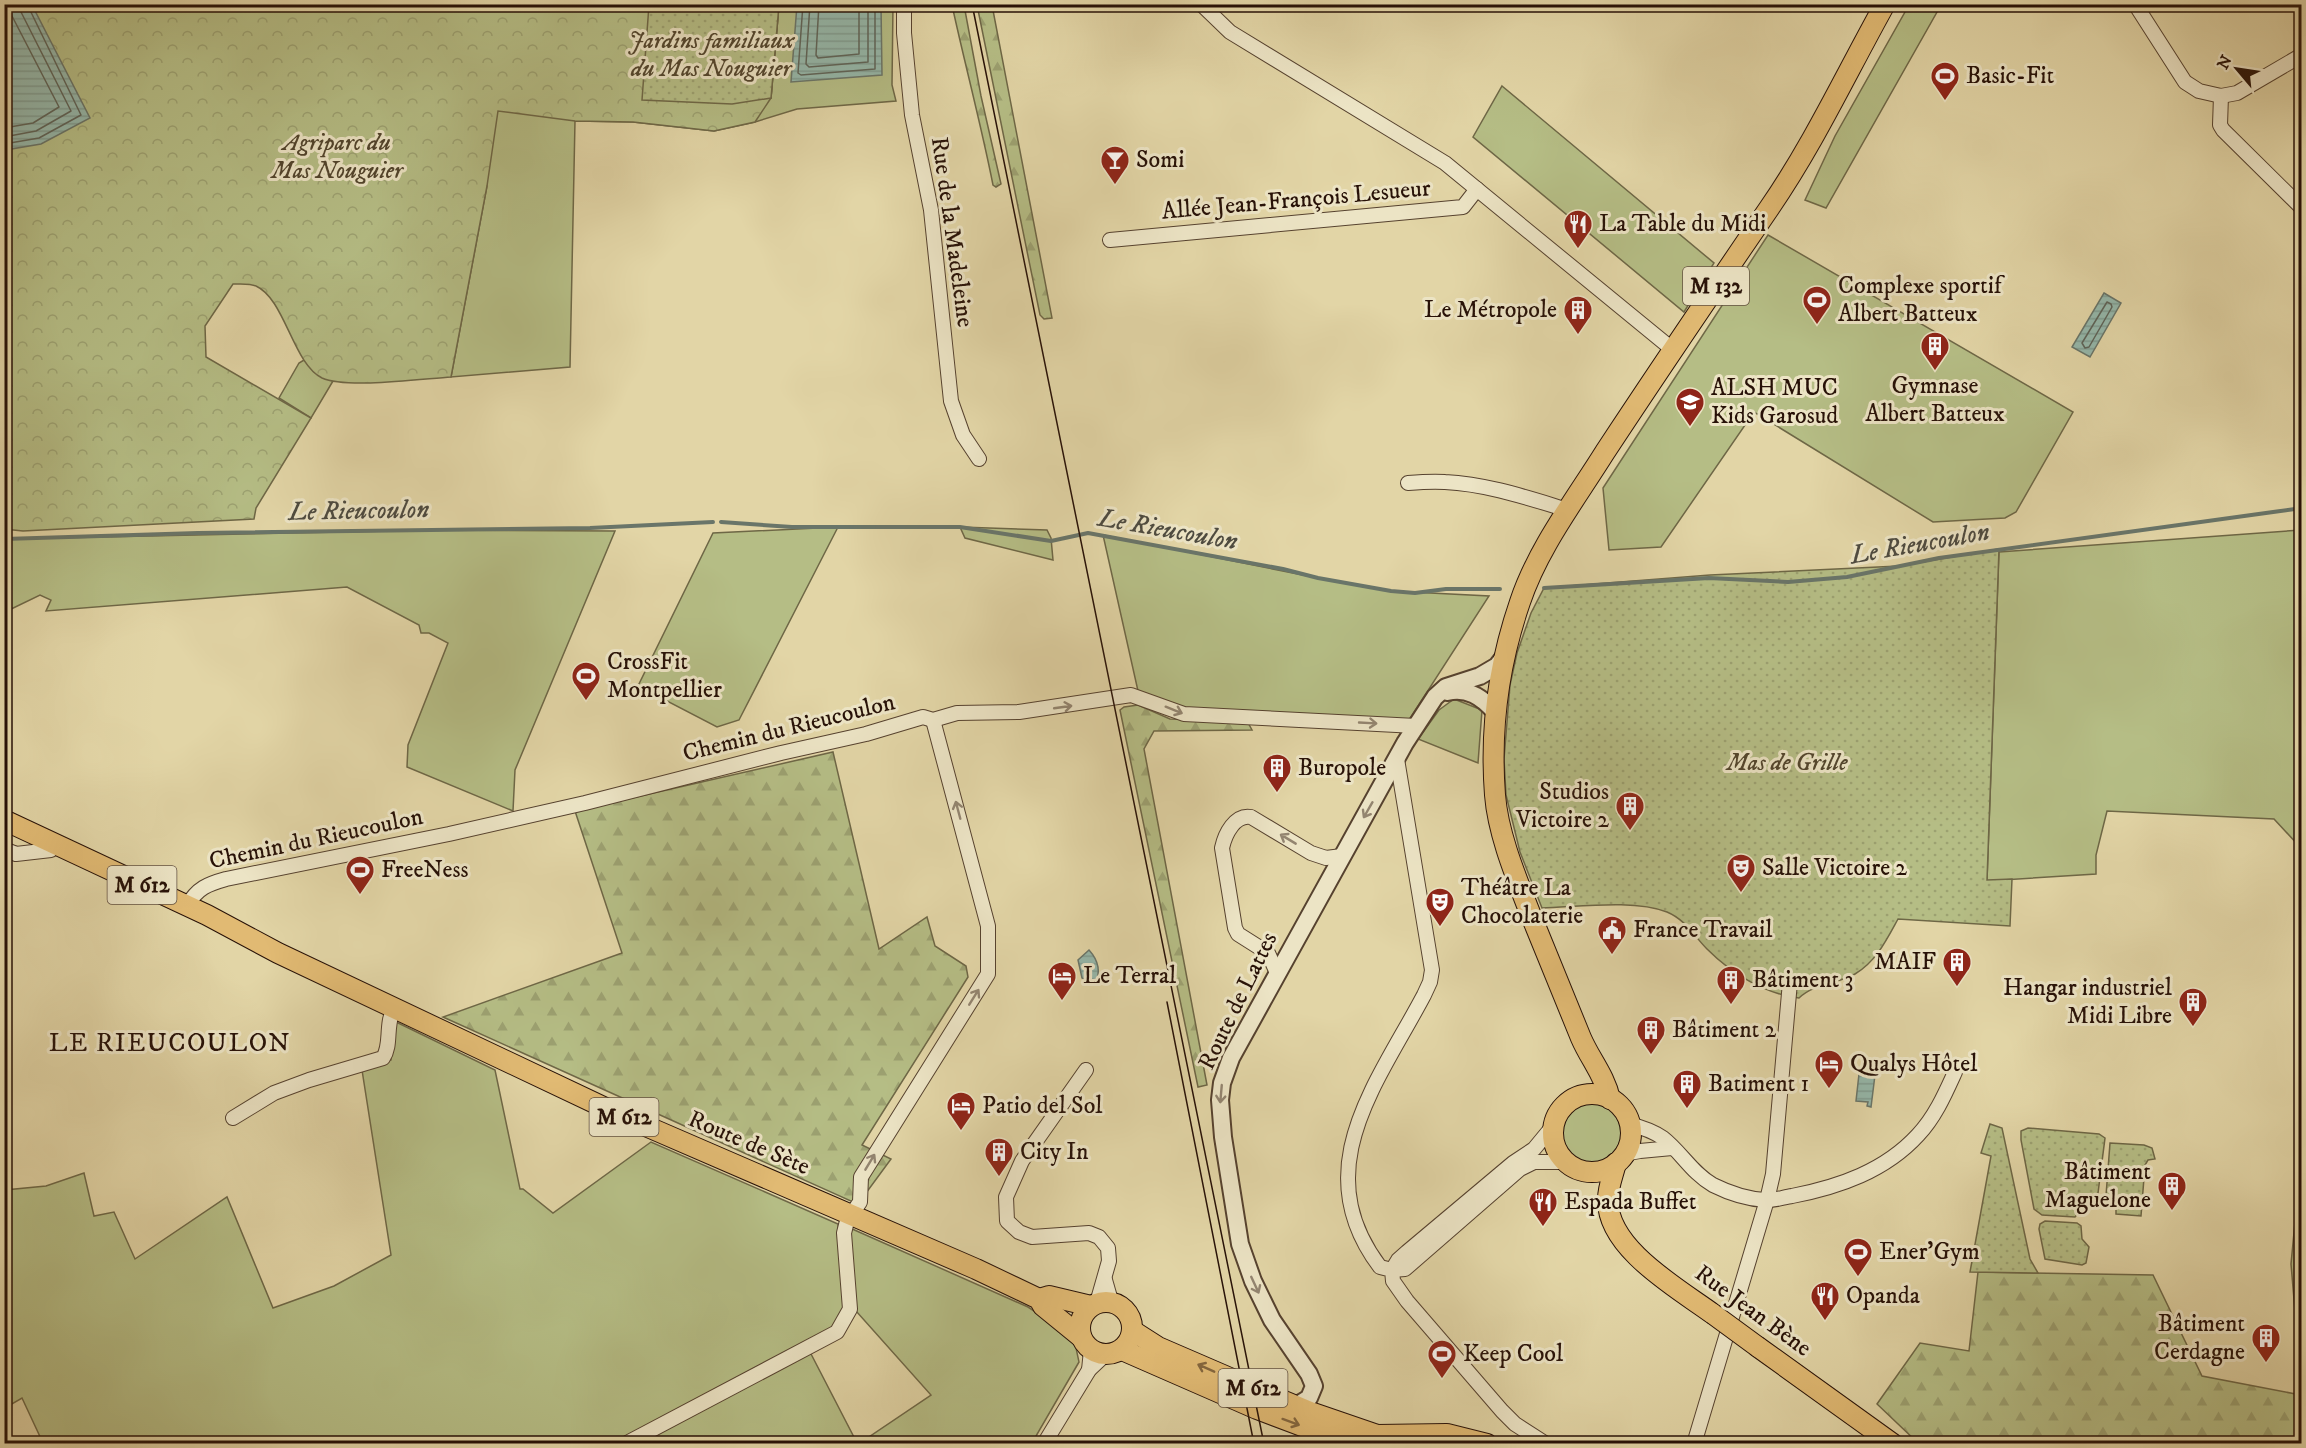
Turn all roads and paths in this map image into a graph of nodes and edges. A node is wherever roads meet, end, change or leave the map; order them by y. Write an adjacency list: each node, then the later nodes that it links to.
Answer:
1 (904, 4): 11 (street, Rue de la Madeleine)
2 (1201, 4): 7 (street)
3 (1885, 4): 10 (main road, M 132)
4 (2135, 4): 6 (street)
5 (2301, 55): 6 (street)
6 (2221, 96): 8 (street)
7 (1477, 189): 9 (street, Allée Jean-François Lesueur); 10 (street)
8 (2301, 208)
9 (1110, 240)
10 (1672, 349): 13 (main road, M 132)
11 (979, 459)
12 (1408, 483): 13 (street)
13 (1568, 510): 14 (main road, M 132)
14 (1504, 657): 15 (street, Route de Lattes); 16 (main road, M 132)
15 (1435, 697): 16 (street); 18 (street, Route de Lattes)
16 (1495, 712): 30 (main road)
17 (933, 720): 18 (street, Chemin du Rieucoulon, one-way to 18); 25 (street, Chemin du Rieucoulon); 45 (street, one-way to 17)
18 (1416, 726): 19 (street, Route de Lattes)
19 (1397, 759): 24 (street, Route de Lattes, one-way to 24); 46 (street)
20 (4, 820): 25 (main road, Route de Sète / M 612)
21 (4, 830): 22 (main road, Route de Sète / M 612)
22 (51, 850): 23 (street); 26 (main road, Route de Sète / M 612)
23 (10, 852)
24 (1342, 856): 27 (street, Route de Lattes); 27 (street, one-way to 27)
25 (187, 906): 26 (main road, Route de Sète / M 612)
26 (278, 953): 29 (main road, Route de Sète / M 612)
27 (1277, 973): 51 (street, Route de Lattes, one-way to 51)
28 (1790, 982): 43 (street)
29 (394, 1008): 35 (street); 45 (main road, Route de Sète / M 612)
30 (1589, 1056): 33 (main road); 34 (main road)
31 (1086, 1070): 48 (street)
32 (1955, 1072): 43 (street)
33 (1578, 1097): 34 (main road); 37 (main road)
34 (1610, 1099): 36 (main road)
35 (233, 1118)
36 (1629, 1124): 38 (street); 39 (main road)
37 (1553, 1126): 40 (main road); 42 (street)
38 (1672, 1148): 39 (street); 43 (street)
39 (1620, 1159): 41 (main road); 44 (main road)
40 (1566, 1162): 41 (main road); 42 (street)
41 (1585, 1172): 44 (main road, Rue Jean Bène)
42 (1498, 1182): 46 (street)
43 (1767, 1200): 57 (street)
44 (1608, 1201): 58 (main road, Rue Jean Bène, bridge)
45 (851, 1215): 47 (main road, Route de Sète / M 612); 52 (street)
46 (1392, 1270): 56 (street)
47 (1039, 1299): 48 (main road, Route de Sète / M 612); 50 (main road, Route de Sète / M 612)
48 (1100, 1303): 49 (main road); 50 (main road)
49 (1133, 1331): 50 (main road); 51 (main road, M 612, one-way to 49)
50 (1100, 1347): 53 (street); 54 (main road, Route de Sète / M 612, one-way to 54)
51 (1296, 1406): 55 (main road, M 612)
52 (625, 1443)
53 (1044, 1443)
54 (1350, 1443)
55 (1487, 1443)
56 (1546, 1443)
57 (1694, 1443)
58 (1893, 1443)

